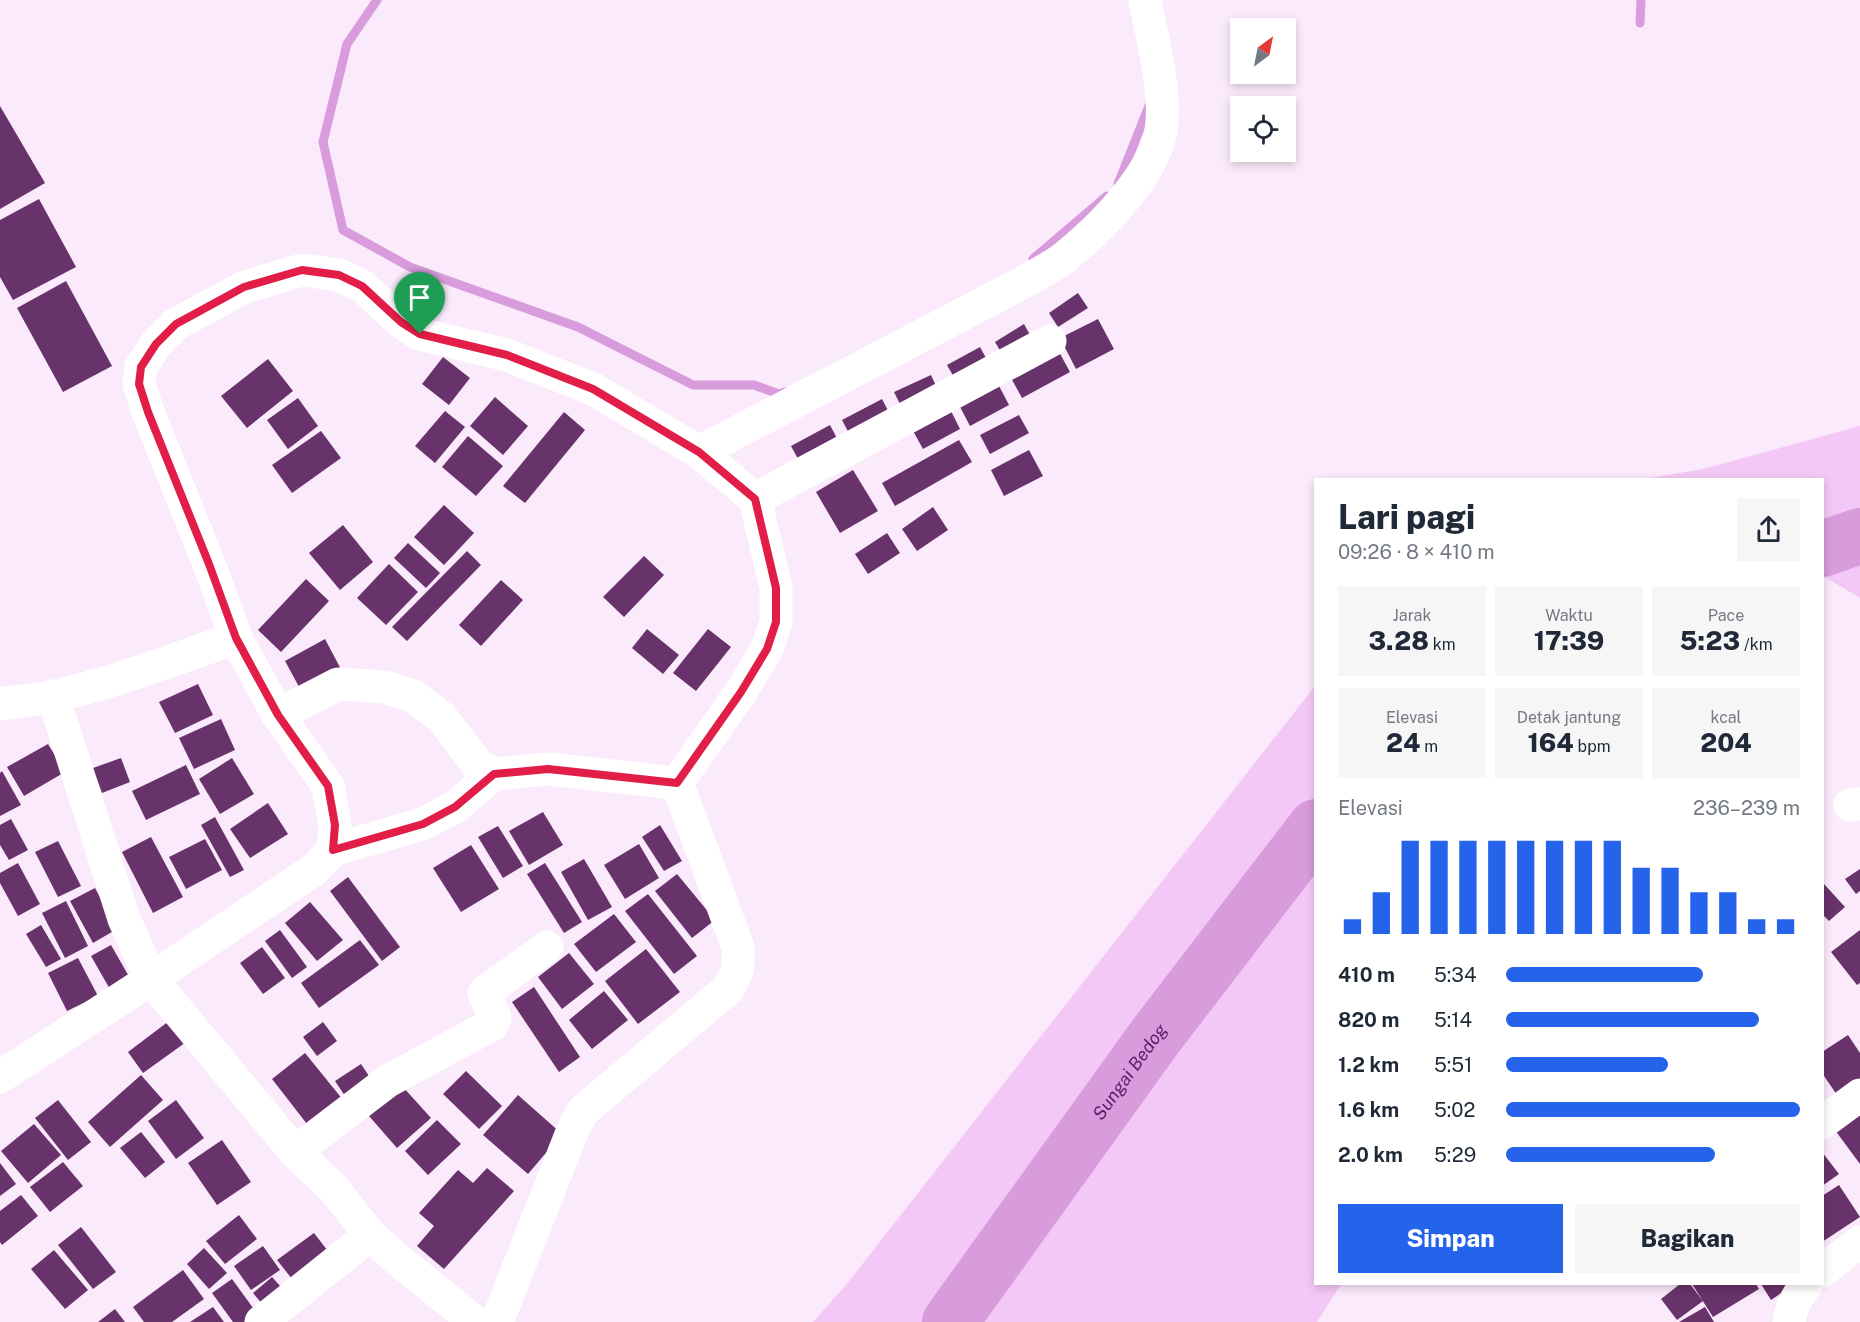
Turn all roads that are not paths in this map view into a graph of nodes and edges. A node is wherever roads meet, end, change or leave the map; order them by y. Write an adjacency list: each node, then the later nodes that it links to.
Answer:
1 (1145, 0): 3 (street)
2 (1050, 341): 4 (street)
3 (699, 452): 4 (street); 5 (street)
4 (755, 499): 10 (street)
5 (236, 638): 6 (street); 8 (street)
6 (53, 696): 7 (street); 13 (street)
7 (0, 704)
8 (278, 715): 9 (street); 11 (street)
9 (494, 774): 10 (street); 11 (street)
10 (677, 783): 24 (street)
11 (333, 850): 13 (street)
12 (547, 947): 17 (street)
13 (152, 979): 14 (street); 17 (street)
14 (0, 1077)
15 (1860, 1095): 16 (street)
16 (1824, 1122)
17 (295, 1152): 18 (street)
18 (370, 1235): 22 (street); 23 (street)
19 (1860, 1242): 20 (street)
20 (1824, 1269)
21 (1806, 1285): 25 (street)
22 (261, 1322)
23 (475, 1322)
24 (497, 1322)
25 (1788, 1322)

